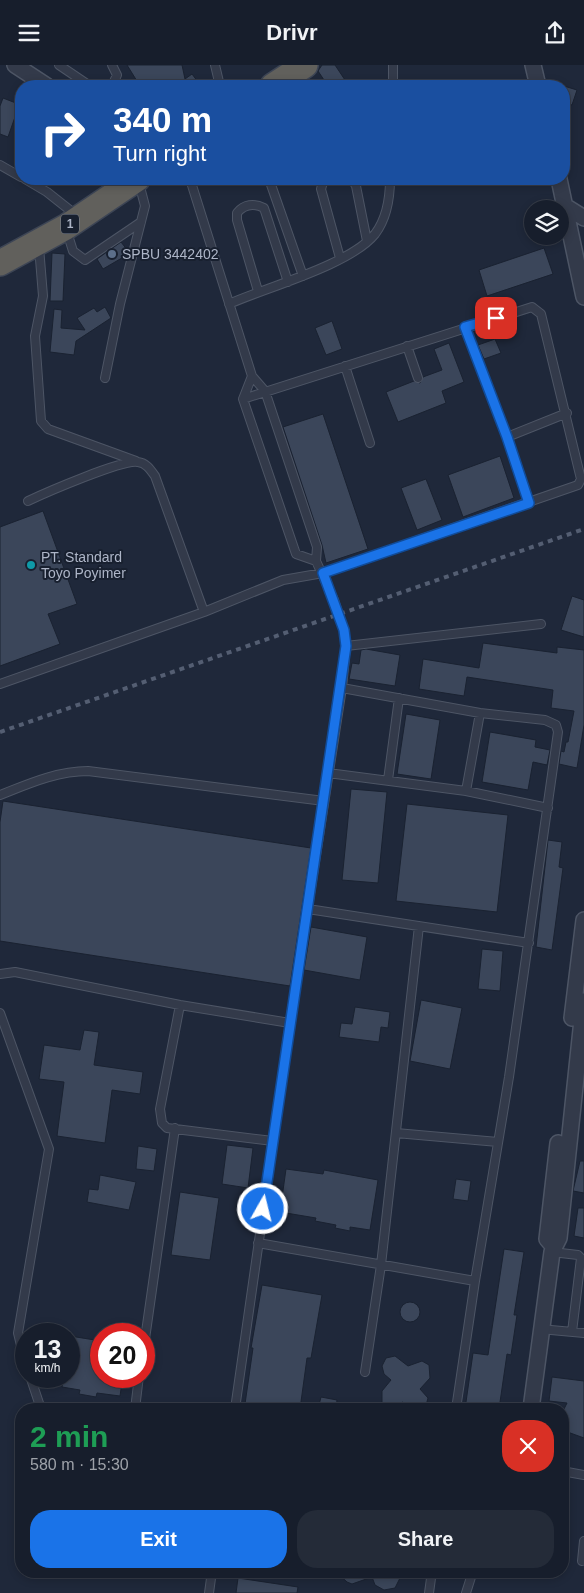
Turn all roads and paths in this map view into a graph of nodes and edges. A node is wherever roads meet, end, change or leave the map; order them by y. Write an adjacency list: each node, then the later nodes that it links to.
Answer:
1 (15, 65): 7 (street)
2 (59, 65): 8 (lane)
3 (112, 65): 9 (lane)
4 (214, 65): 10 (lane)
5 (393, 65): 11 (lane)
6 (533, 65): 12 (street)
7 (37, 80)
8 (81, 80)
9 (115, 80)
10 (218, 80)
11 (394, 80)
12 (537, 80)
13 (0, 165): 14 (lane)
14 (15, 174)
15 (36, 185): 27 (lane)
16 (128, 185): 27 (highway, 1)
17 (139, 185): 28 (lane)
18 (192, 185): 38 (lane)
19 (271, 185): 34 (lane)
20 (322, 185): 32 (lane)
21 (355, 185): 30 (lane)
22 (390, 185): 30 (lane)
23 (560, 185): 24 (street)
24 (564, 200)
25 (569, 209): 26 (street)
26 (584, 218)
27 (73, 222): 28 (lane); 31 (highway, 1)
28 (141, 222): 43 (lane)
29 (569, 225): 37 (street)
30 (367, 241): 32 (lane)
31 (38, 242): 33 (highway, 1); 50 (lane)
32 (340, 258): 34 (lane)
33 (0, 263)
34 (303, 276): 35 (lane)
35 (288, 282): 36 (lane); 36 (lane)
36 (258, 291): 38 (lane)
37 (584, 297)
38 (229, 304): 42 (lane)
39 (465, 327): 40 (lane); 47 (lane); 48 (lane)
40 (407, 346): 41 (lane); 44 (lane)
41 (345, 366): 45 (lane); 49 (lane)
42 (252, 377): 45 (lane); 46 (lane)
43 (105, 378)
44 (418, 378)
45 (265, 391): 46 (lane); 53 (lane)
46 (243, 399): 53 (lane)
47 (567, 413): 48 (lane); 52 (lane)
48 (507, 437): 52 (lane)
49 (370, 443)
50 (136, 461): 51 (lane); 55 (lane)
51 (28, 501)
52 (529, 503): 54 (lane)
53 (316, 561): 54 (lane)
54 (323, 573): 55 (lane); 57 (lane, bridge)
55 (204, 612): 58 (lane)
56 (541, 624): 57 (lane)
57 (346, 646): 59 (lane)
58 (0, 684)
59 (342, 688): 60 (lane); 62 (lane)
60 (399, 698): 61 (lane); 63 (lane)
61 (480, 713): 64 (lane); 67 (lane)
62 (328, 773): 63 (lane); 66 (lane)
63 (388, 780): 64 (lane)
64 (466, 791): 67 (lane)
65 (0, 795): 66 (lane)
66 (324, 801): 68 (lane)
67 (548, 808): 71 (lane)
68 (308, 909): 70 (lane); 76 (lane)
69 (584, 920): 82 (street)
70 (419, 926): 71 (lane); 78 (lane)
71 (529, 943): 80 (lane)
72 (0, 974): 74 (lane)
73 (584, 1001): 82 (street)
74 (180, 1005): 76 (lane); 77 (lane)
75 (0, 1013): 85 (lane)
76 (290, 1023): 79 (lane)
77 (175, 1128): 79 (lane); 86 (lane)
78 (396, 1133): 80 (lane); 83 (lane)
79 (273, 1141): 81 (lane)
80 (498, 1141): 84 (lane)
81 (258, 1243): 83 (lane); 95 (lane)
82 (553, 1249): 87 (street); 88 (lane)
83 (381, 1265): 84 (lane); 90 (lane)
84 (475, 1281): 96 (lane)
85 (20, 1323)
86 (147, 1323)
87 (540, 1329): 88 (lane); 97 (street)
88 (572, 1332): 89 (lane)
89 (584, 1333)
90 (366, 1372)
91 (34, 1388): 93 (lane)
92 (138, 1388): 94 (lane)
93 (39, 1403)
94 (136, 1403)
95 (236, 1403)
96 (457, 1403)
97 (532, 1403)
98 (569, 1472): 99 (lane)
99 (584, 1475)
100 (584, 1541): 101 (lane)
101 (582, 1561)
102 (211, 1578): 105 (lane)
103 (431, 1578): 106 (lane)
104 (471, 1578): 107 (lane)
105 (209, 1593)
106 (429, 1593)
107 (466, 1593)

